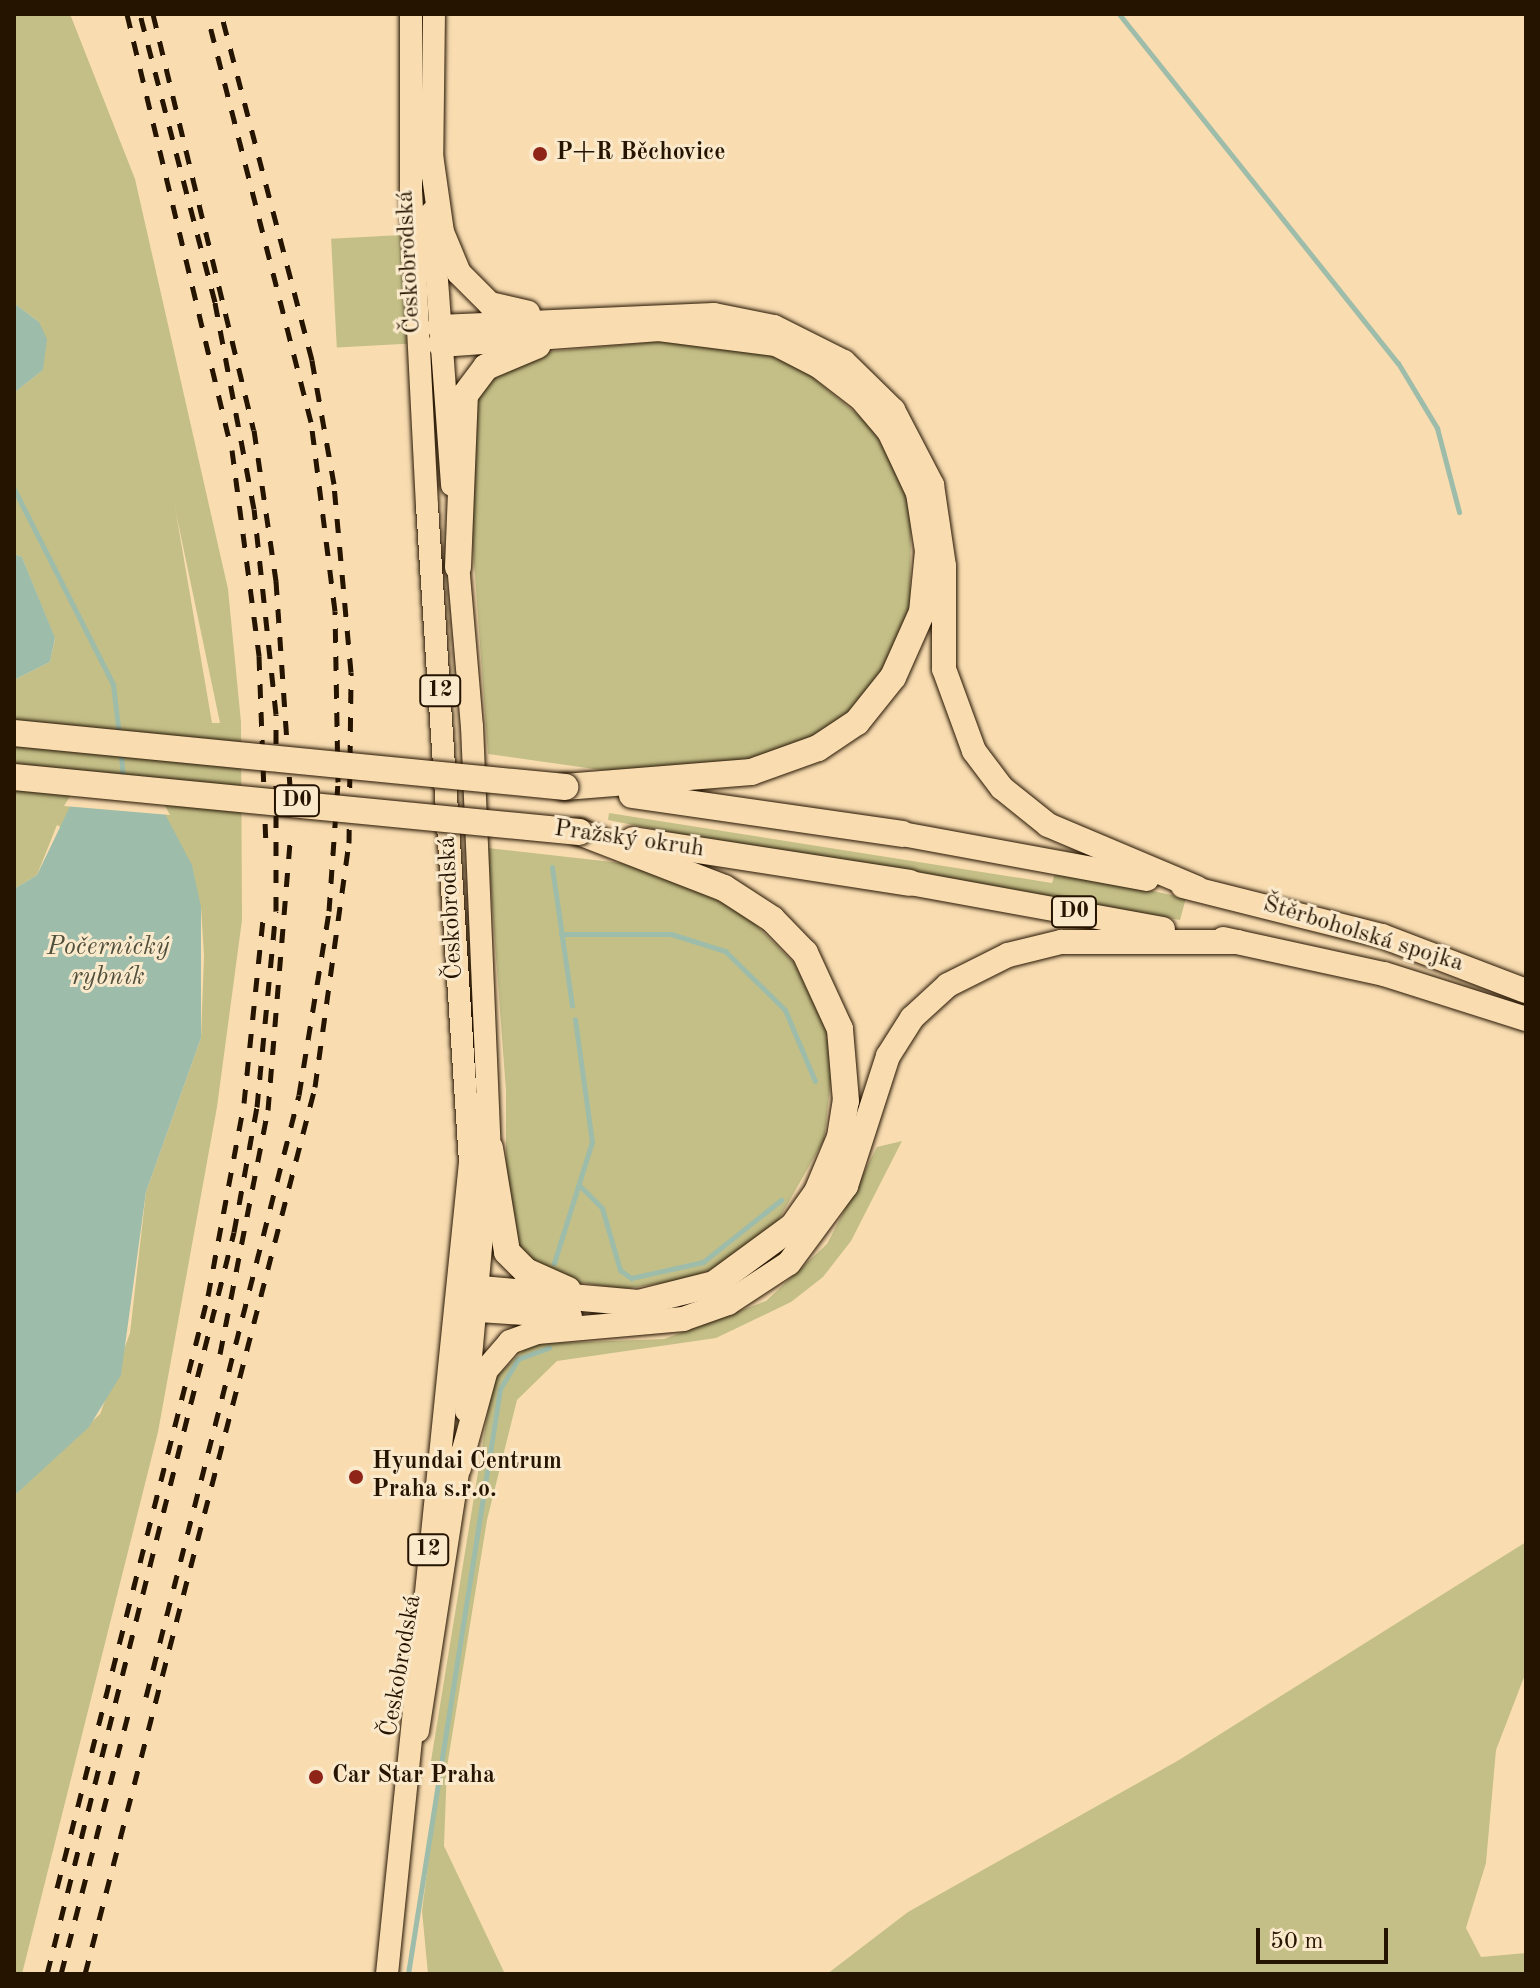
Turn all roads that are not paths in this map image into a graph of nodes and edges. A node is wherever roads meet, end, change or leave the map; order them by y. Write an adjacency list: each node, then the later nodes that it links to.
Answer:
1 (411, 14): 6 (main road, Českobrodská / 12)
2 (434, 14): 3 (main road, Českobrodská)
3 (431, 155): 4 (highway); 6 (main road, Českobrodská)
4 (602, 318): 6 (highway); 14 (highway)
5 (690, 329): 6 (highway); 7 (highway); 10 (highway)
6 (429, 336): 7 (main road, Českobrodská); 19 (main road, Českobrodská / 12)
7 (458, 567): 18 (main road, Českobrodská)
8 (14, 733): 10 (highway, Pražský okruh / D0, bridge)
9 (14, 777): 12 (highway, Pražský okruh / D0, bridge)
10 (601, 787): 11 (highway, Pražský okruh / D0)
11 (902, 834): 14 (highway, Pražský okruh / D0)
12 (592, 835): 13 (highway, Pražský okruh / D0); 20 (highway)
13 (910, 883): 15 (highway, Pražský okruh / D0)
14 (1197, 888): 16 (highway, Štěrboholská spojka)
15 (1238, 942): 17 (highway, Štěrboholská spojka); 21 (highway)
16 (1526, 991)
17 (1526, 1019)
18 (490, 1148): 19 (main road, Českobrodská / 12); 20 (highway)
19 (470, 1298): 20 (highway); 21 (highway); 22 (main road, Českobrodská / 12); 23 (main road, Českobrodská / 12)
20 (638, 1303)
21 (668, 1322): 22 (highway)
22 (459, 1468): 23 (main road, Českobrodská / 12)
23 (403, 1794): 24 (main road, Českobrodská / 12)
24 (387, 1974)

